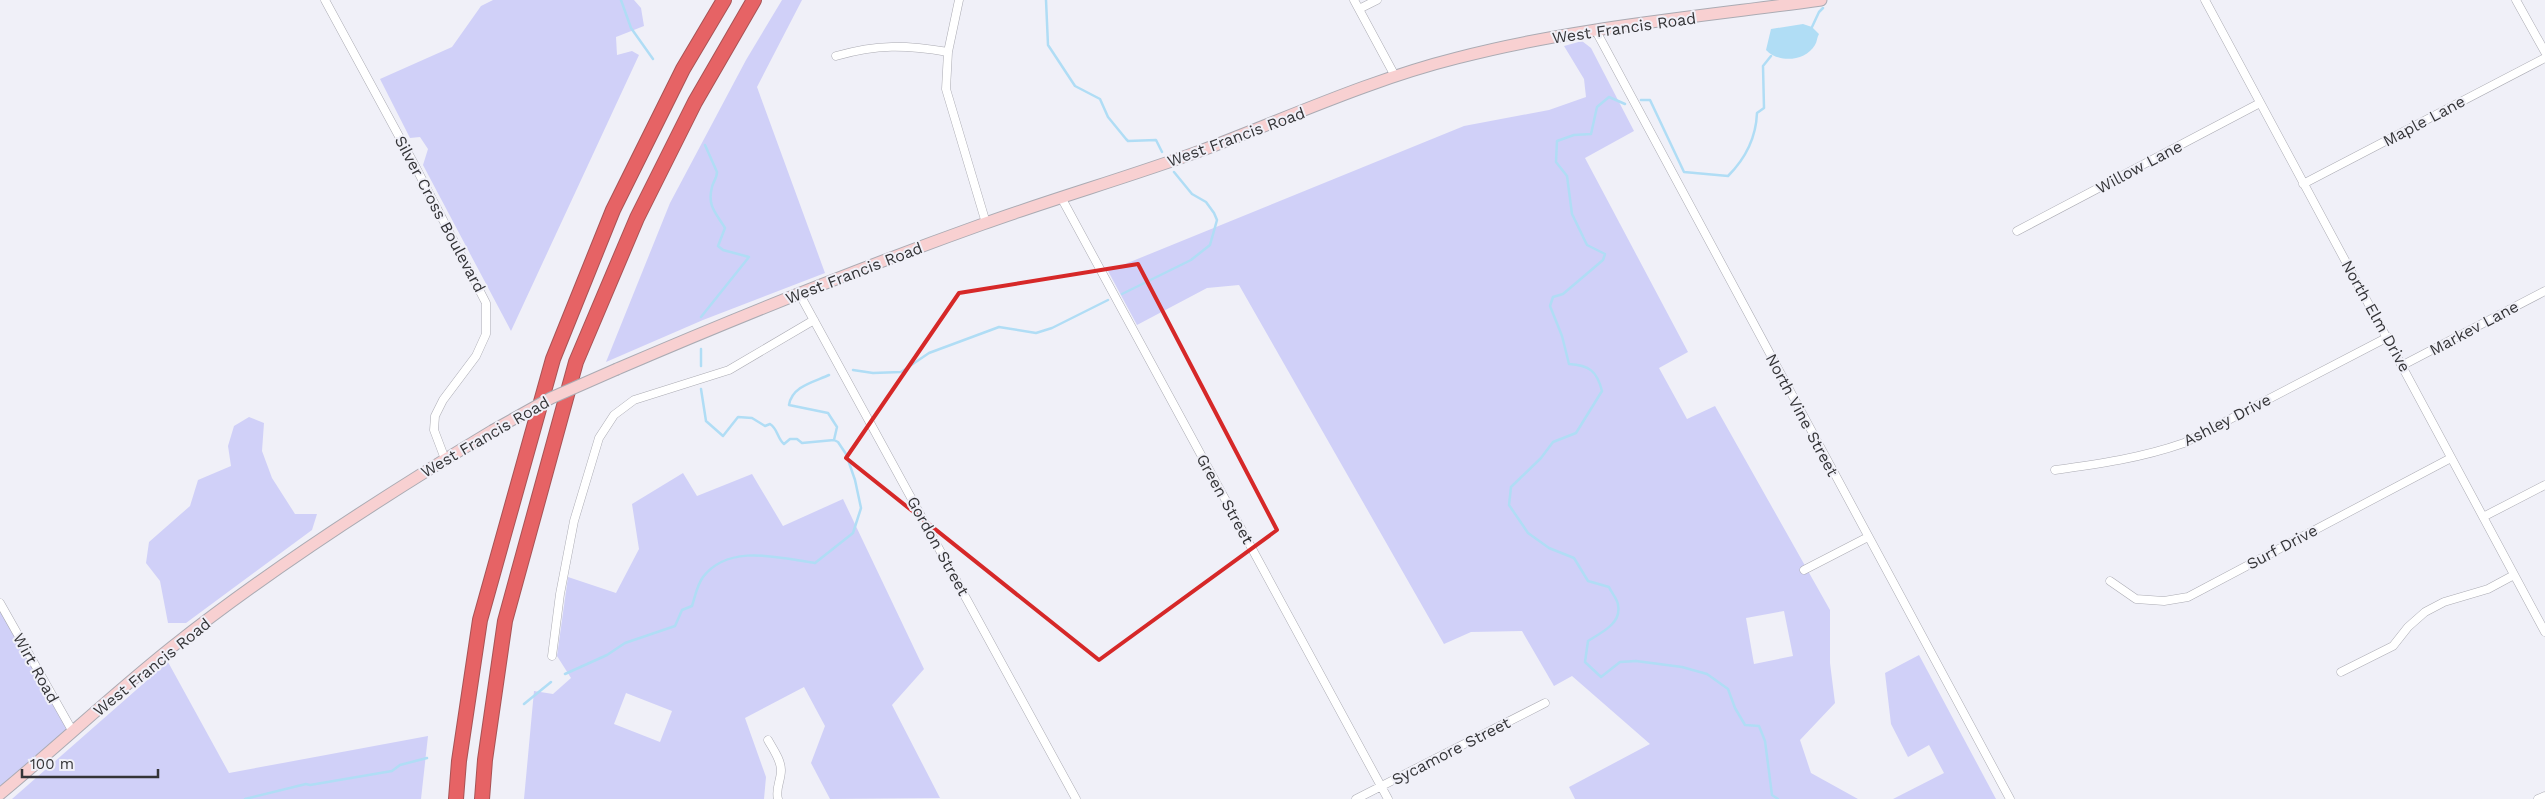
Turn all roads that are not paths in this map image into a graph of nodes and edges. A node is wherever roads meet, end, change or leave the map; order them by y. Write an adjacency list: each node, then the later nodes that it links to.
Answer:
1 (325, 0): 28 (street, Silver Cross Boulevard)
2 (724, 0): 46 (highway)
3 (754, 0): 47 (highway)
4 (959, 0): 12 (street)
5 (1354, 0): 10 (street)
6 (1377, 0): 10 (street)
7 (1821, 0): 11 (street, West Francis Road)
8 (2205, 0): 17 (street, North Elm Drive)
9 (2516, 0): 13 (street)
10 (1359, 10): 16 (street)
11 (1596, 31): 16 (street, West Francis Road); 32 (street, North Vine Street)
12 (948, 52): 14 (street); 20 (street)
13 (2545, 52)
14 (836, 56)
15 (2545, 58): 18 (street, Maple Lane)
16 (1395, 76): 19 (street, West Francis Road)
17 (2260, 103): 18 (street, North Elm Drive); 21 (street, Willow Lane)
18 (2304, 184): 25 (street, North Elm Drive)
19 (1062, 199): 20 (street, West Francis Road); 43 (street, Green Street)
20 (986, 223): 23 (street, West Francis Road)
21 (2017, 231)
22 (2545, 291): 26 (street, Markev Lane)
23 (799, 293): 24 (street, Gordon Street); 28 (street, West Francis Road, bridge)
24 (814, 320): 38 (street, West Francis Road); 49 (street, Gordon Street)
25 (2388, 337): 26 (street, North Elm Drive); 29 (street, Ashley Drive)
26 (2403, 365): 27 (street, North Elm Drive)
27 (2450, 458): 31 (street, North Elm Drive); 35 (street, Surf Drive)
28 (445, 459): 41 (street, West Francis Road)
29 (2055, 470)
30 (2545, 485): 31 (street)
31 (2483, 517): 34 (street, North Elm Drive)
32 (1868, 538): 33 (street); 52 (street, North Vine Street)
33 (1804, 570)
34 (2514, 575): 37 (street, North Elm Drive); 39 (street)
35 (2110, 581)
36 (0, 603): 41 (street, Wirt Road)
37 (2545, 632)
38 (552, 656)
39 (2341, 672)
40 (1545, 703): 43 (street, Sycamore Street)
41 (73, 732): 44 (street, West Francis Road)
42 (768, 740): 48 (street)
43 (1381, 786): 50 (street, Sycamore Street); 51 (street, Green Street)
44 (0, 794)
45 (2545, 796): 53 (street)
46 (456, 799)
47 (482, 799)
48 (778, 799)
49 (1076, 799)
50 (1356, 799)
51 (1388, 799)
52 (2010, 799)
53 (2538, 799)

